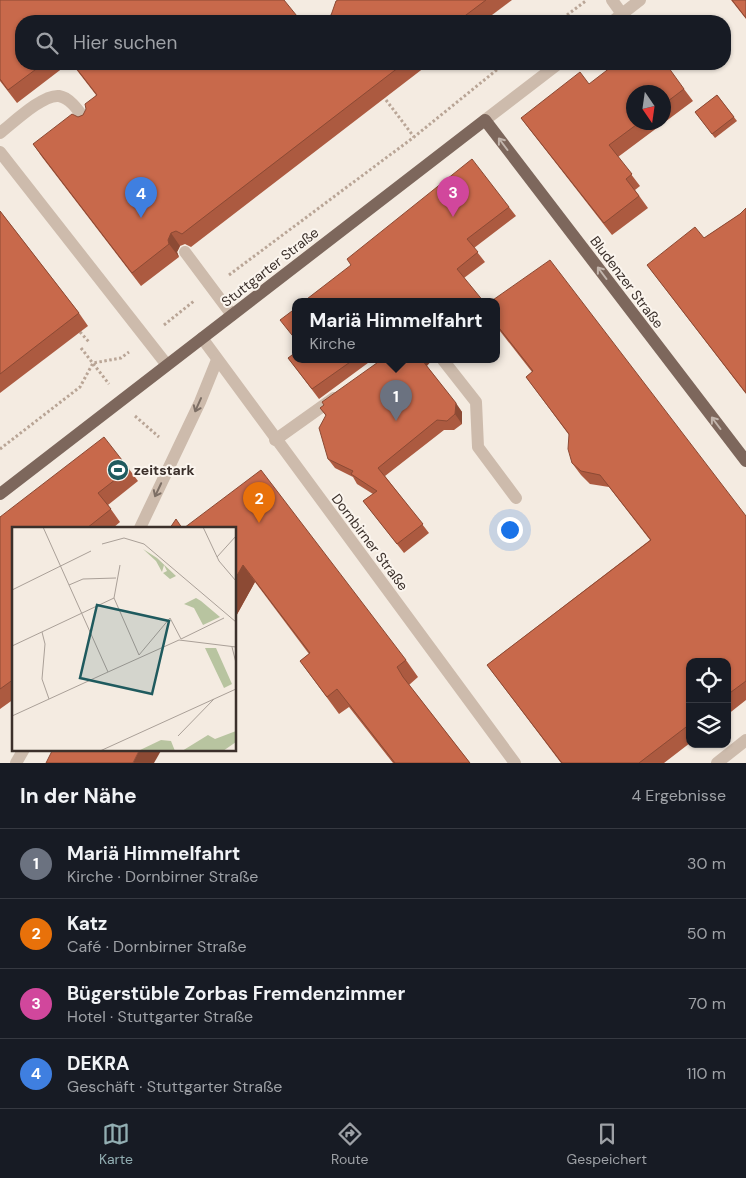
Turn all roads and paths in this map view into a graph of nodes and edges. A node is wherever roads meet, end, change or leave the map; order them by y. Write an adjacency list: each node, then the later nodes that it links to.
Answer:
1 (587, 0): 4 (path)
2 (612, 0): 5 (street)
3 (640, 0): 6 (street)
4 (567, 15)
5 (616, 15)
6 (621, 15)
7 (497, 70): 13 (path)
8 (550, 70): 10 (street, Stuttgarter Straße)
9 (382, 94): 13 (path)
10 (485, 120): 17 (main road, Stuttgarter Straße); 30 (main road, Bludenzer Straße, one-way to 10)
11 (87, 122): 12 (street)
12 (0, 133)
13 (414, 137): 16 (path)
14 (0, 152): 19 (street)
15 (185, 252): 16 (street)
16 (211, 288): 17 (street); 19 (path)
17 (232, 315): 20 (main road, Stuttgarter Straße)
18 (80, 332): 21 (path)
19 (146, 338): 24 (path); 26 (street)
20 (202, 338): 23 (street, Dornbirner Straße); 26 (main road, Stuttgarter Straße)
21 (89, 342)
22 (81, 348): 24 (path)
23 (217, 360): 28 (street, Dornbirner Straße); 33 (street, one-way to 33)
24 (93, 363): 29 (path)
25 (445, 363): 32 (street)
26 (167, 365): 31 (main road, Stuttgarter Straße)
27 (343, 392): 28 (street)
28 (275, 440): 37 (street, Dornbirner Straße)
29 (0, 449)
30 (746, 462)
31 (0, 494)
32 (516, 498)
33 (140, 527)
34 (746, 740): 38 (street)
35 (23, 750): 36 (street)
36 (16, 763)
37 (515, 763)
38 (716, 763)

